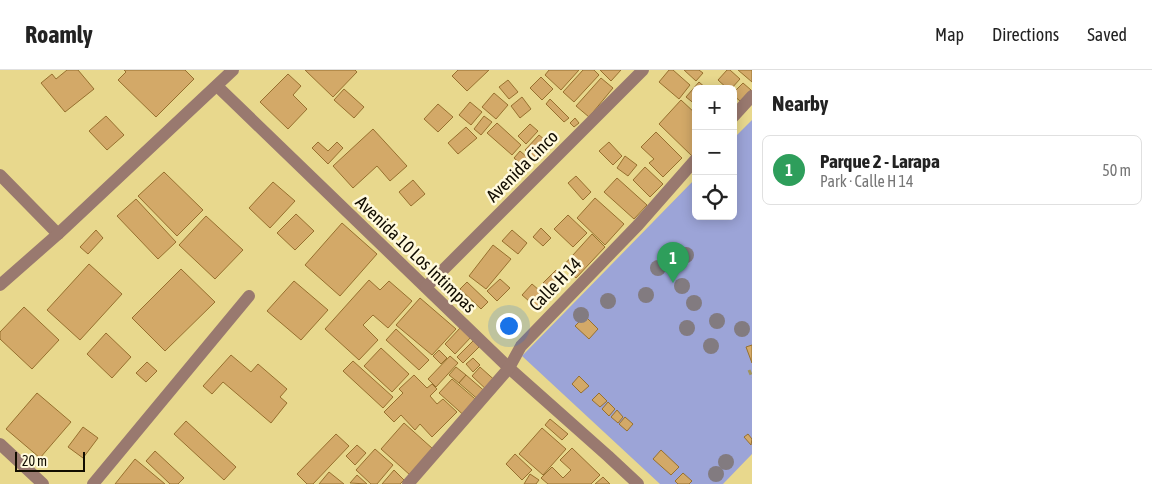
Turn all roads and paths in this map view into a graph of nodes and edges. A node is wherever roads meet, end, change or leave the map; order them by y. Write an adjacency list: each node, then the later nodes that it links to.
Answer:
1 (233, 70): 3 (street)
2 (643, 70): 10 (street, Avenida Cinco)
3 (217, 86): 8 (street); 10 (street, Avenida 10 Los Intimpas)
4 (752, 96): 5 (street)
5 (737, 113)
6 (692, 164): 12 (street, Calle H 14)
7 (0, 175): 8 (street)
8 (58, 234): 9 (street)
9 (0, 285)
10 (426, 287): 12 (street, Avenida 10 Los Intimpas)
11 (249, 296): 17 (street)
12 (509, 368): 18 (street, Calle H 14); 19 (street, Avenida 10 Los Intimpas)
13 (749, 370): 14 (path)
14 (752, 377)
15 (0, 444): 16 (street)
16 (43, 484)
17 (93, 484)
18 (408, 484)
19 (638, 484)

